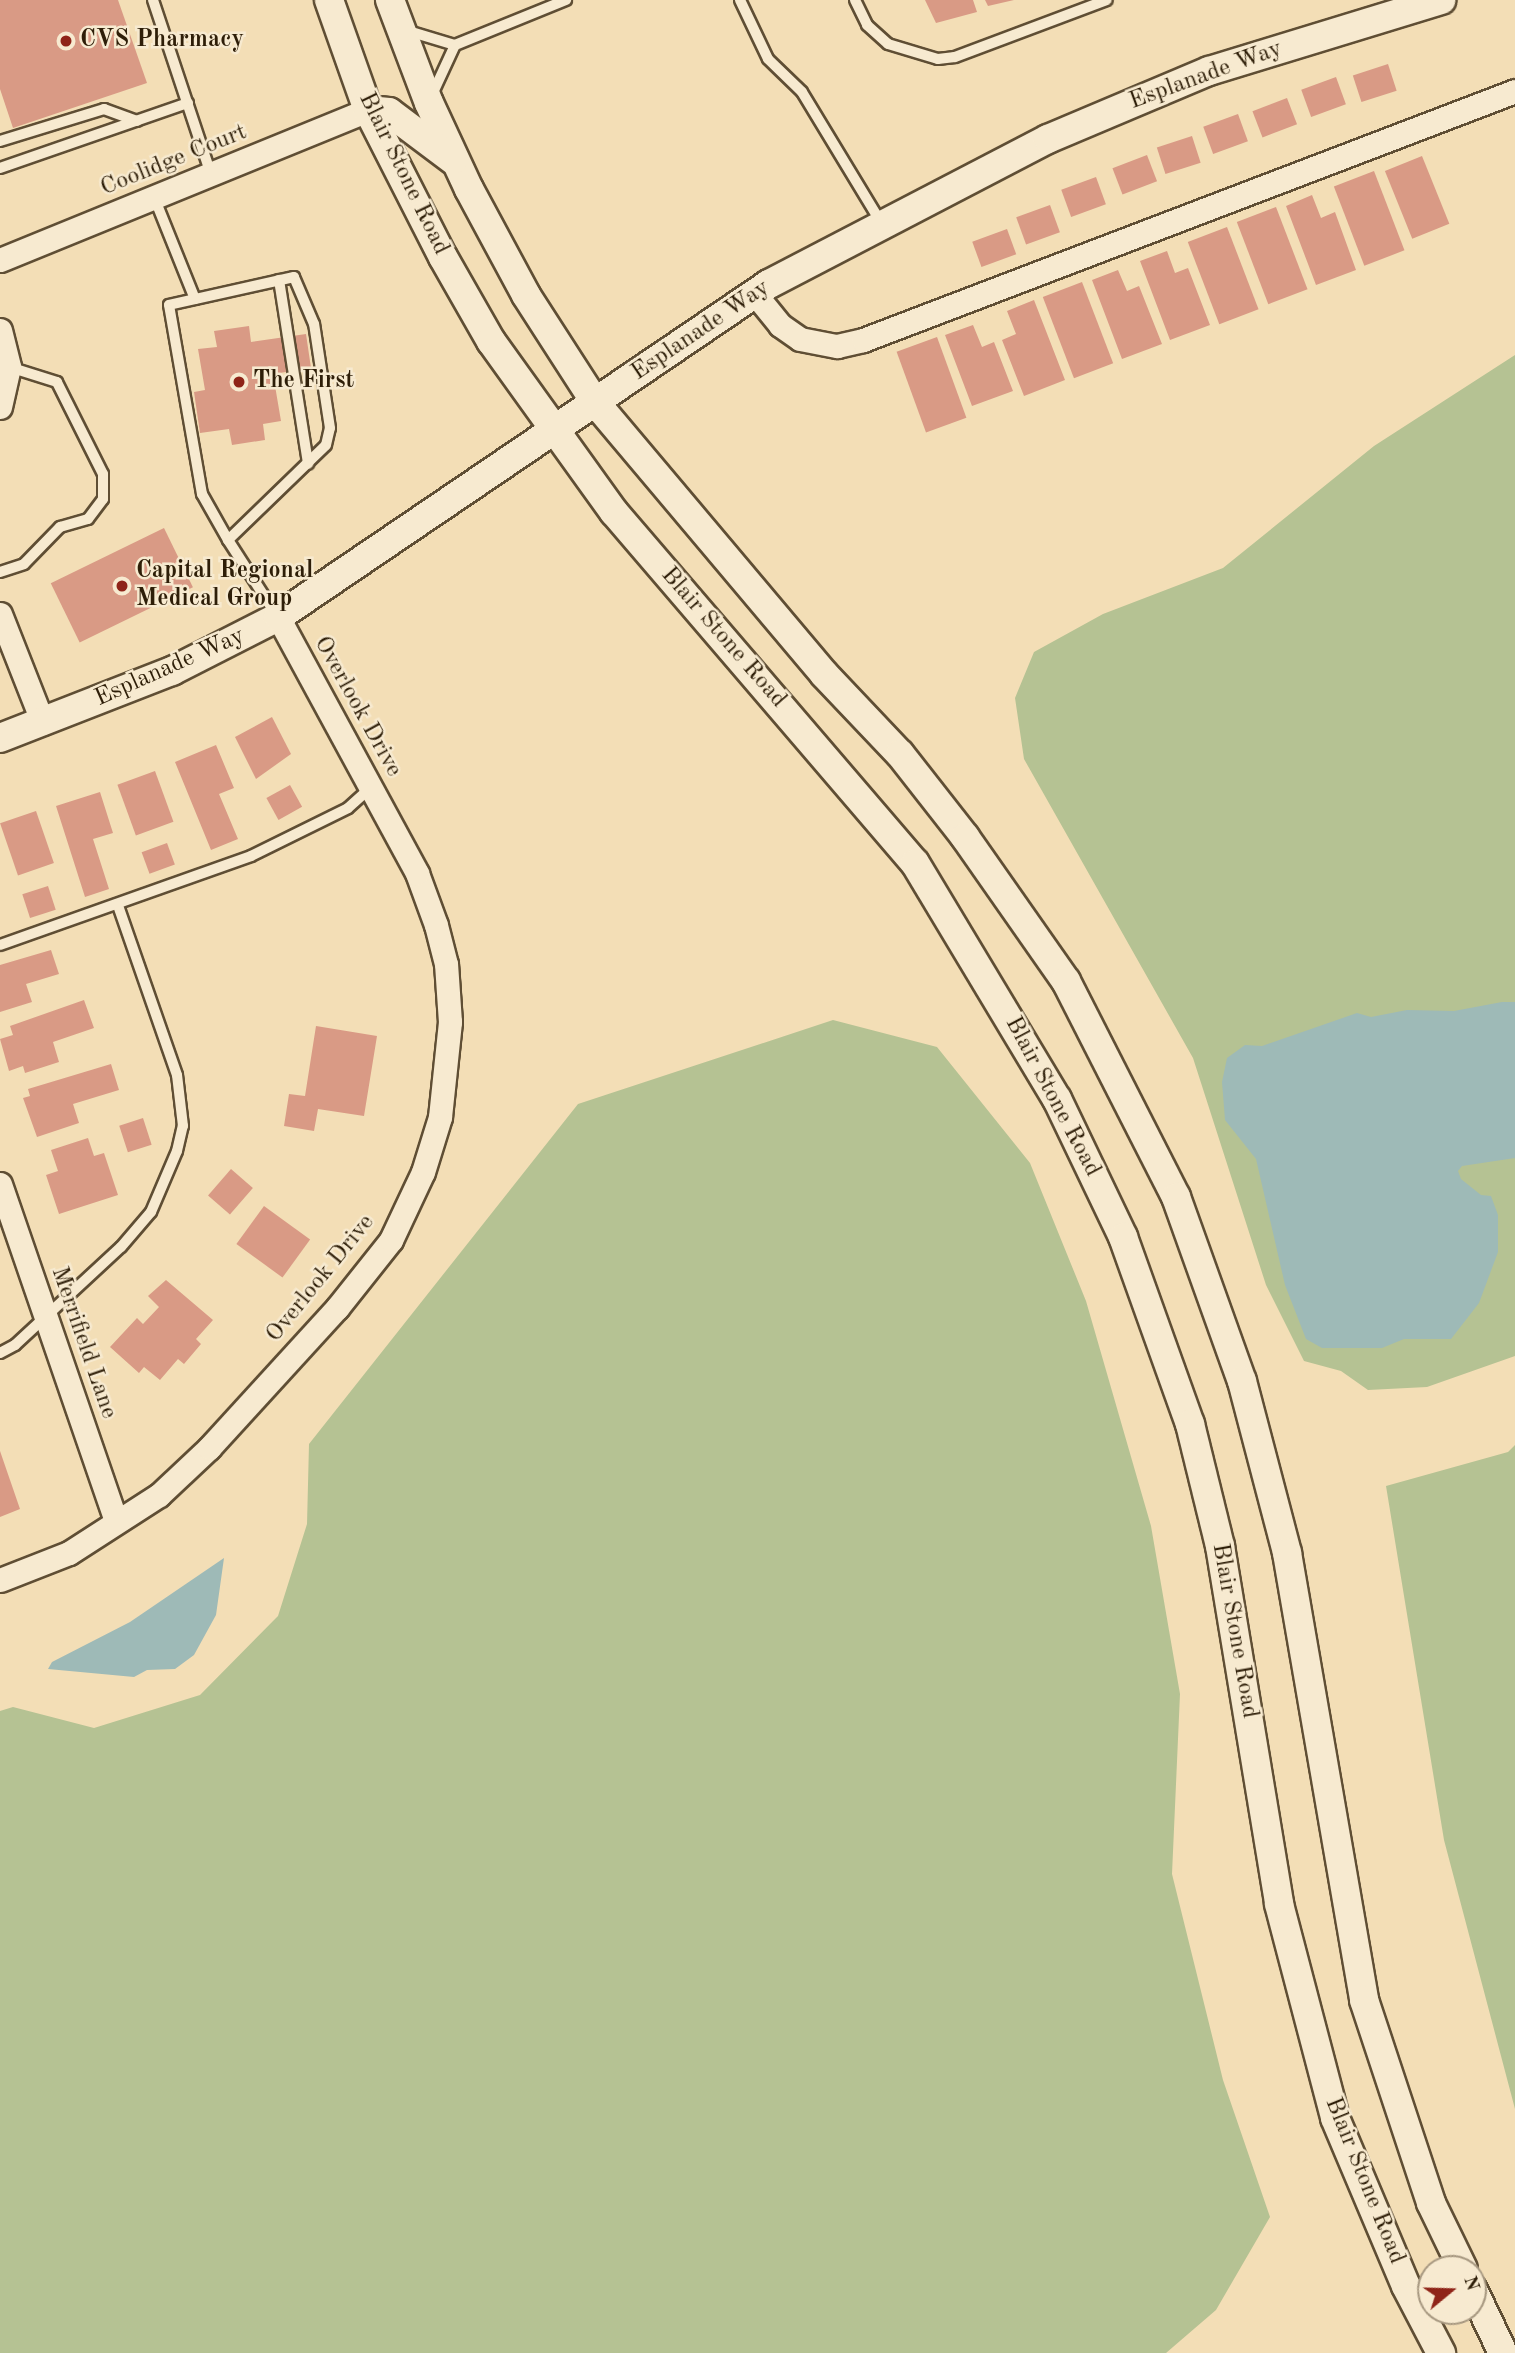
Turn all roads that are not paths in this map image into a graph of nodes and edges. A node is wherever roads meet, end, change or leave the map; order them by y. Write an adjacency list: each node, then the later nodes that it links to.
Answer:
1 (153, 0): 12 (lane)
2 (329, 0): 14 (street, Blair Stone Road)
3 (390, 0): 9 (street)
4 (566, 0): 10 (lane)
5 (740, 0): 21 (lane)
6 (855, 0): 7 (lane)
7 (1107, 0)
8 (1441, 0): 21 (street, Esplanade Way)
9 (400, 28): 10 (lane); 13 (street)
10 (455, 45): 13 (lane)
11 (1515, 91): 24 (street)
12 (188, 103): 15 (lane); 19 (lane)
13 (429, 103): 17 (street)
14 (368, 110): 17 (street); 19 (street, Coolidge Court); 30 (street, Blair Stone Road)
15 (137, 121): 16 (lane); 18 (lane)
16 (0, 141)
17 (458, 164): 28 (street)
18 (0, 168)
19 (211, 174): 20 (street, Coolidge Court)
20 (154, 197): 22 (street, Coolidge Court); 25 (lane)
21 (883, 226): 24 (street, Esplanade Way)
22 (0, 260)
23 (279, 280): 25 (lane); 31 (lane); 31 (lane)
24 (755, 294): 28 (street, Esplanade Way)
25 (195, 299): 32 (lane)
26 (0, 330): 27 (street)
27 (9, 367): 29 (street); 33 (lane)
28 (595, 402): 30 (street, Esplanade Way); 46 (street)
29 (0, 407)
30 (551, 430): 35 (street, Esplanade Way); 48 (street, Blair Stone Road)
31 (308, 464): 32 (lane)
32 (228, 540): 35 (lane)
33 (0, 572)
34 (0, 614): 36 (street)
35 (278, 617): 36 (street, Esplanade Way); 38 (street, Overlook Drive)
36 (43, 723): 37 (street, Esplanade Way)
37 (0, 738)
38 (371, 787): 39 (lane); 44 (street, Overlook Drive)
39 (118, 906): 40 (lane); 42 (lane)
40 (0, 945)
41 (0, 1184): 42 (street, Merrifield Lane)
42 (45, 1315): 43 (lane); 44 (street, Merrifield Lane)
43 (0, 1353)
44 (117, 1520): 45 (street, Overlook Drive)
45 (0, 1580)
46 (1456, 2255)
47 (1487, 2320): 49 (street)
48 (1441, 2353)
49 (1503, 2353)

